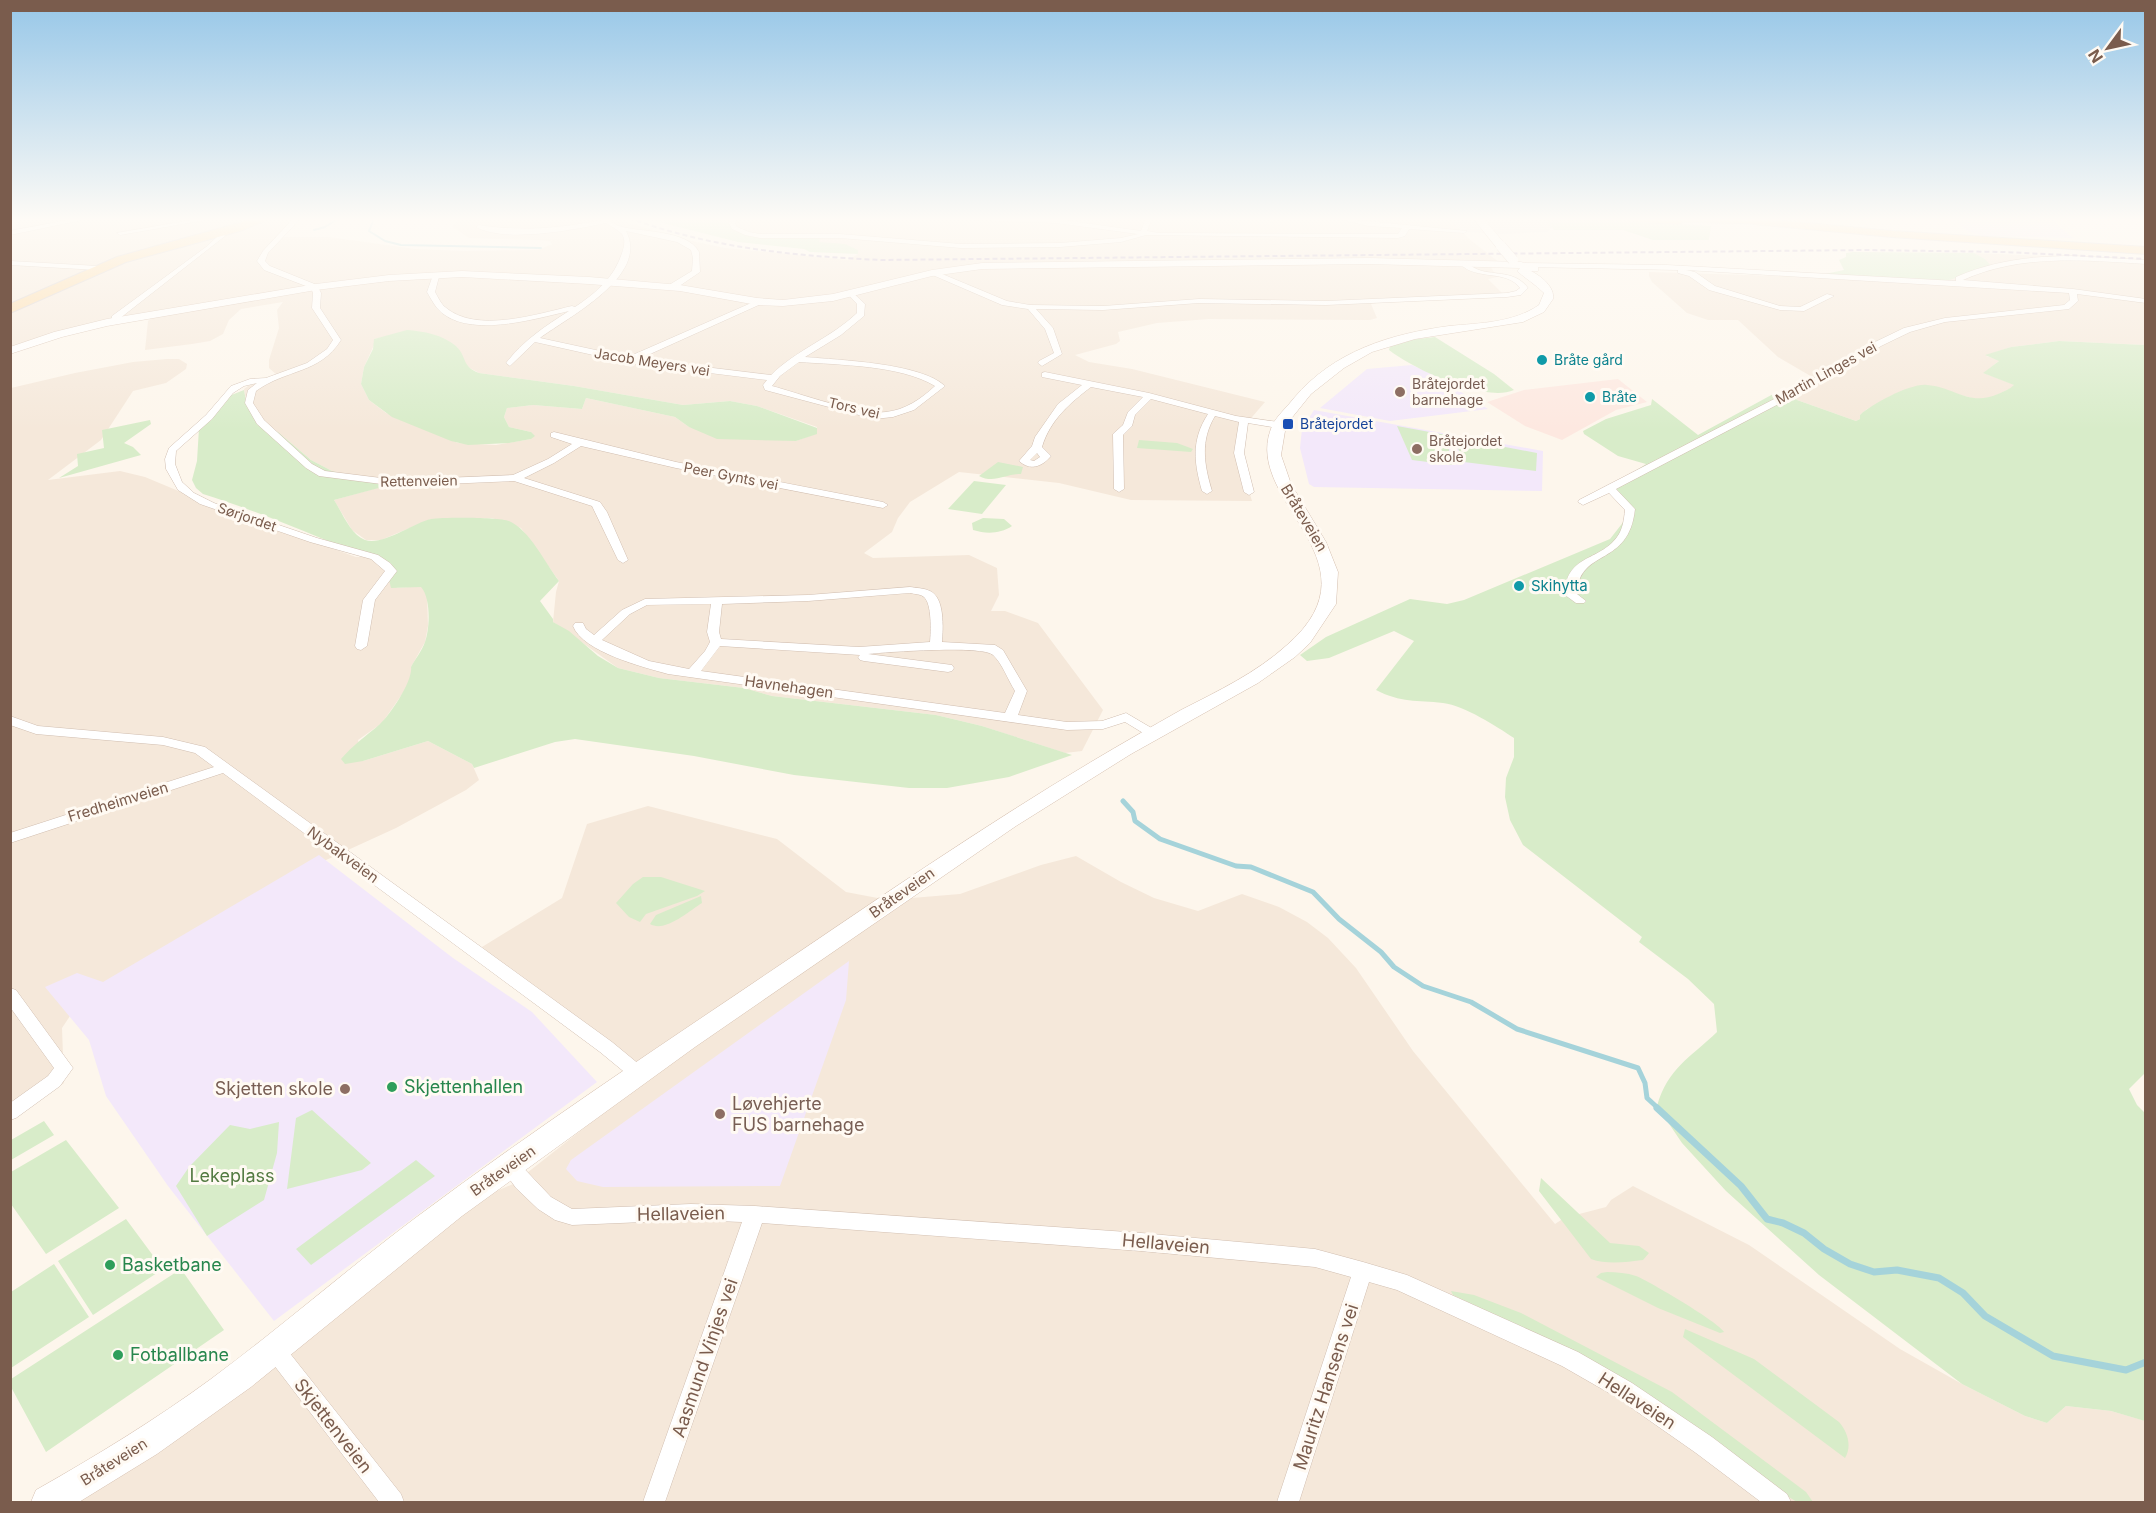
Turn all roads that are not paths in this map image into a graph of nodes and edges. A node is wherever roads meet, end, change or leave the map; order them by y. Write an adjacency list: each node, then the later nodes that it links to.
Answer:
1 (315, 288): 30 (street, Rettenveien)
2 (54, 289): 21 (main road)
3 (154, 289): 22 (street)
4 (311, 289): 22 (main road)
5 (432, 289): 19 (street)
6 (602, 289): 19 (street)
7 (681, 289): 18 (main road)
8 (869, 289): 15 (main road)
9 (970, 289): 20 (street)
10 (1523, 289): 20 (street)
11 (1547, 289): 36 (main road, Bråteveien)
12 (1714, 289): 16 (street)
13 (2039, 289): 14 (street)
14 (2073, 291): 17 (street); 41 (street, Martin Linges vei)
15 (851, 293): 18 (main road); 25 (street)
16 (1830, 297)
17 (2145, 301)
18 (758, 302): 26 (street)
19 (577, 307): 23 (street)
20 (1030, 307): 28 (street)
21 (12, 308)
22 (114, 322): 24 (main road)
23 (534, 339): 26 (street, Jacob Meyers vei); 27 (street)
24 (10, 351)
25 (800, 359): 31 (street); 31 (street, Tors vei)
26 (629, 360): 31 (street, Jacob Meyers vei)
27 (510, 363)
28 (1042, 363)
29 (1045, 375): 32 (street)
30 (270, 378): 40 (street, Rettenveien); 54 (street, Sørjordet)
31 (772, 378)
32 (1090, 383): 33 (street); 39 (street)
33 (1149, 396): 34 (street); 42 (street)
34 (1213, 413): 35 (street); 43 (street)
35 (1244, 420): 36 (street); 44 (street)
36 (1278, 425): 60 (main road, Bråteveien)
37 (554, 435): 38 (street, Peer Gynts vei)
38 (580, 443): 40 (street); 46 (street, Peer Gynts vei)
39 (1037, 447)
40 (514, 478): 47 (street, Rettenveien)
41 (1610, 488): 45 (street, Martin Linges vei); 49 (street)
42 (1119, 489)
43 (1207, 492)
44 (1249, 492)
45 (1583, 502)
46 (883, 505)
47 (623, 560)
48 (717, 600): 51 (street); 52 (street); 53 (street)
49 (1580, 601)
50 (579, 626): 51 (street, Havnehagen)
51 (594, 641): 57 (street, Havnehagen)
52 (716, 642): 55 (street); 57 (street)
53 (936, 645): 55 (street); 58 (street)
54 (361, 646)
55 (845, 651): 56 (street)
56 (948, 668)
57 (691, 674): 58 (street, Havnehagen)
58 (1010, 718): 60 (street, Havnehagen)
59 (10, 720): 61 (street, Nybakveien)
60 (1153, 733): 64 (main road, Bråteveien)
61 (225, 768): 62 (street, Fredheimveien); 64 (street, Nybakveien)
62 (10, 838)
63 (10, 994): 65 (street)
64 (640, 1075): 66 (main road, Bråteveien)
65 (10, 1113)
66 (509, 1166): 67 (street, Hellaveien); 69 (main road, Bråteveien)
67 (755, 1214): 68 (street, Hellaveien); 72 (street, Aasmund Vinjes vei)
68 (1364, 1271): 73 (street, Mauritz Hansens vei); 74 (street, Hellaveien)
69 (274, 1349): 70 (main road, Bråteveien); 71 (street, Skjettenveien)
70 (48, 1503)
71 (393, 1503)
72 (654, 1503)
73 (1288, 1503)
74 (1779, 1503)

